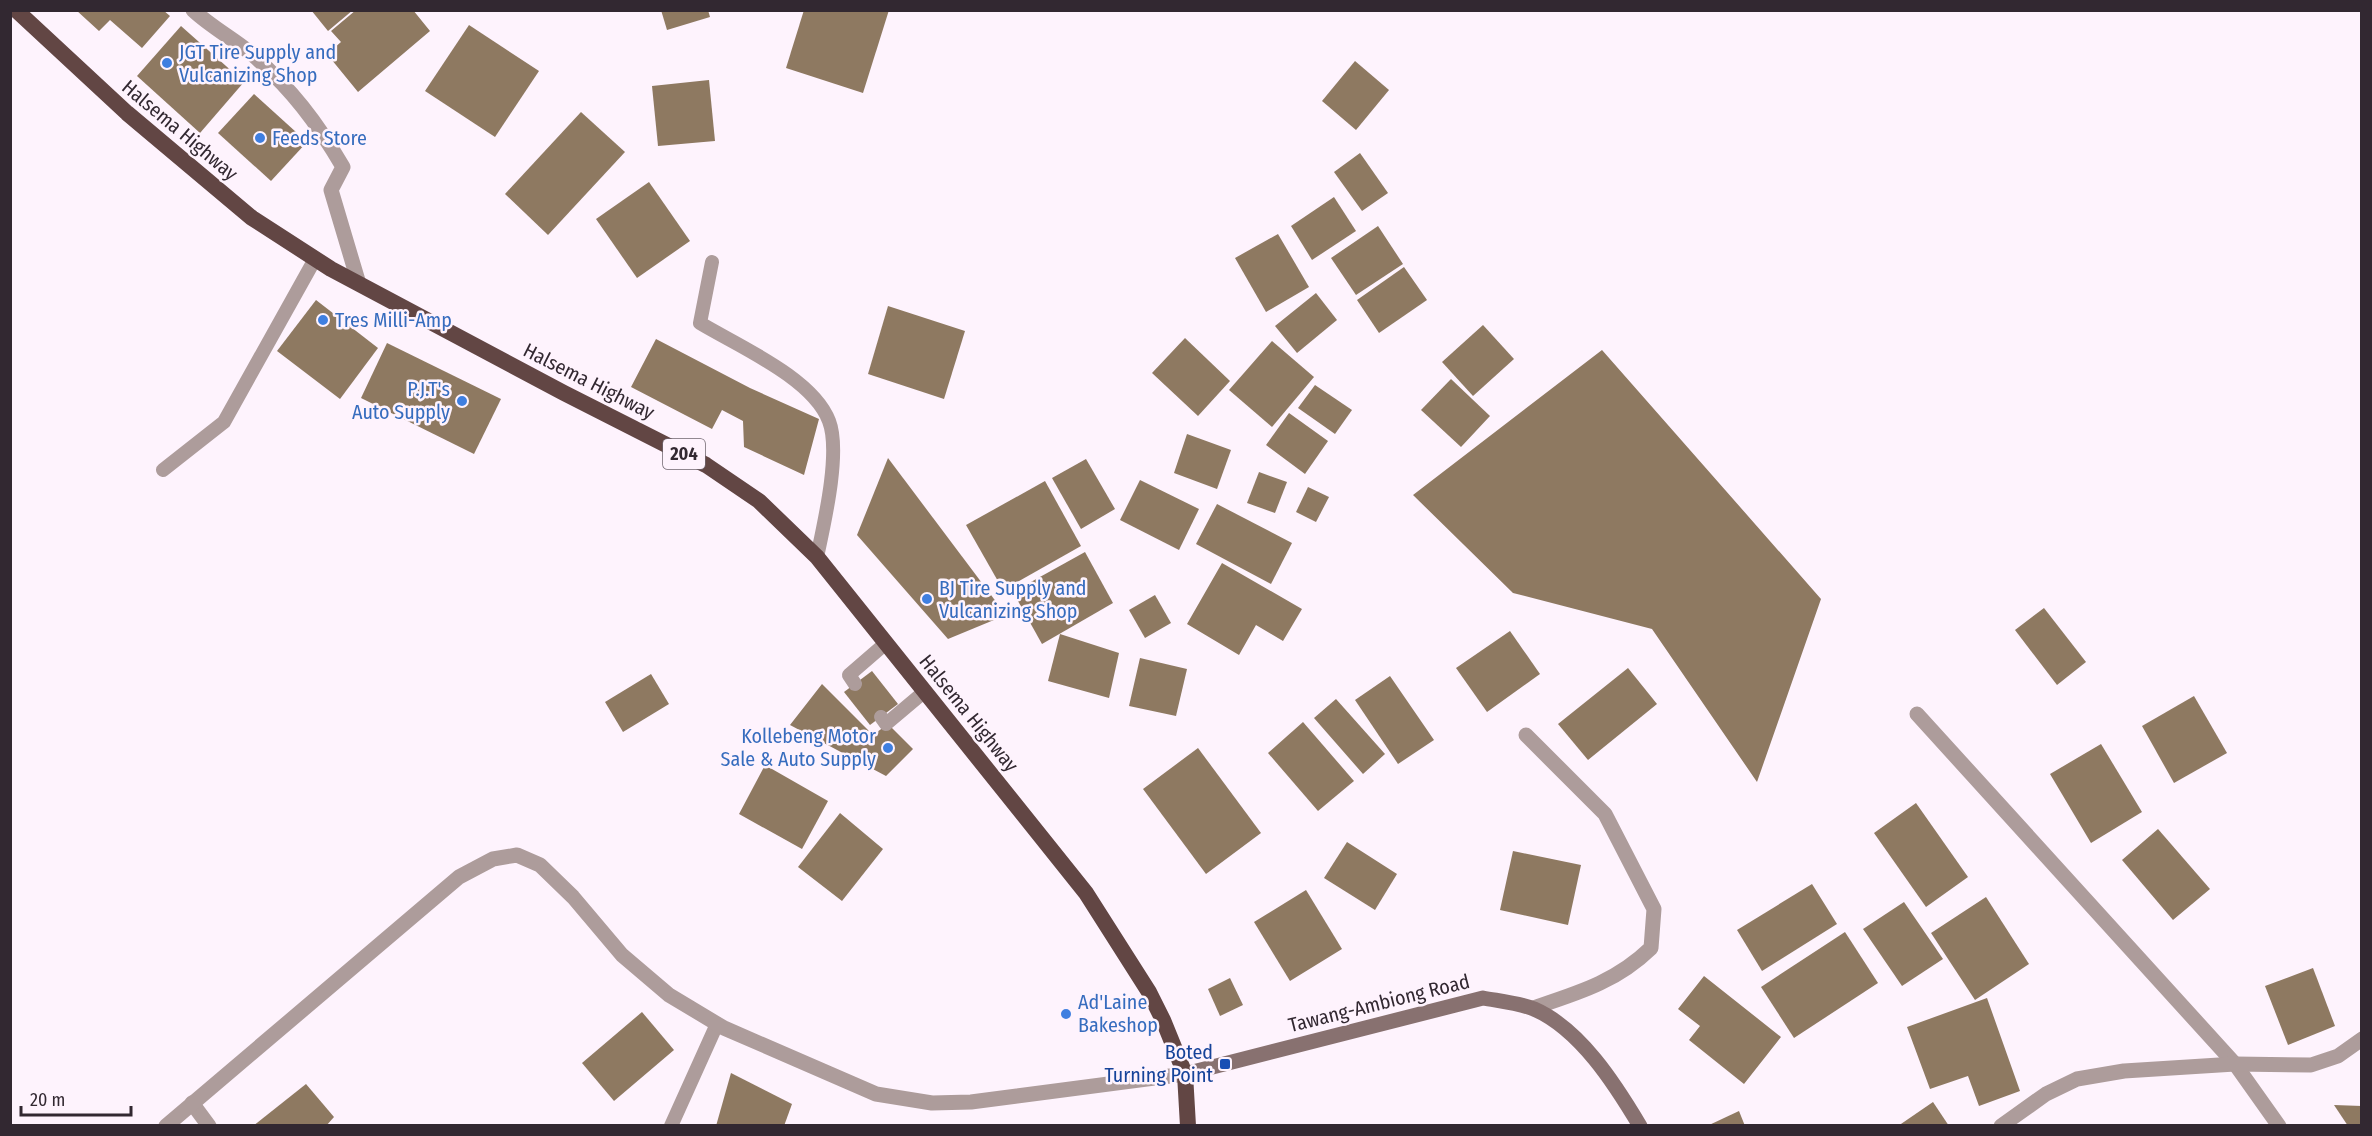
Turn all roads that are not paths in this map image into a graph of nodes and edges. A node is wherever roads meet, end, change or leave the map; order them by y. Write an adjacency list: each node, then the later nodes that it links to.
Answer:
1 (16, 10): 3 (highway, Halsema Highway / 204)
2 (193, 10): 5 (street)
3 (315, 259): 5 (highway, Halsema Highway / 204); 6 (lane)
4 (712, 262): 7 (lane)
5 (359, 284): 7 (highway, Halsema Highway / 204)
6 (163, 470)
7 (818, 557): 8 (highway, Halsema Highway / 204)
8 (886, 643): 9 (lane); 10 (highway, Halsema Highway / 204)
9 (855, 684)
10 (924, 692): 12 (lane); 18 (highway, Halsema Highway / 204)
11 (1917, 714): 17 (street)
12 (882, 717)
13 (1527, 735): 14 (street)
14 (1533, 1008): 18 (main road, Tawang-Ambiong Road); 24 (main road, Tawang-Ambiong Road)
15 (717, 1024): 18 (street); 19 (street); 22 (lane)
16 (2361, 1039): 17 (street)
17 (2235, 1064): 25 (street); 26 (street)
18 (1185, 1074): 23 (highway, Halsema Highway / 204)
19 (192, 1103): 20 (street); 21 (street)
20 (166, 1125)
21 (209, 1125)
22 (671, 1125)
23 (1188, 1125)
24 (1640, 1125)
25 (2001, 1125)
26 (2279, 1125)

